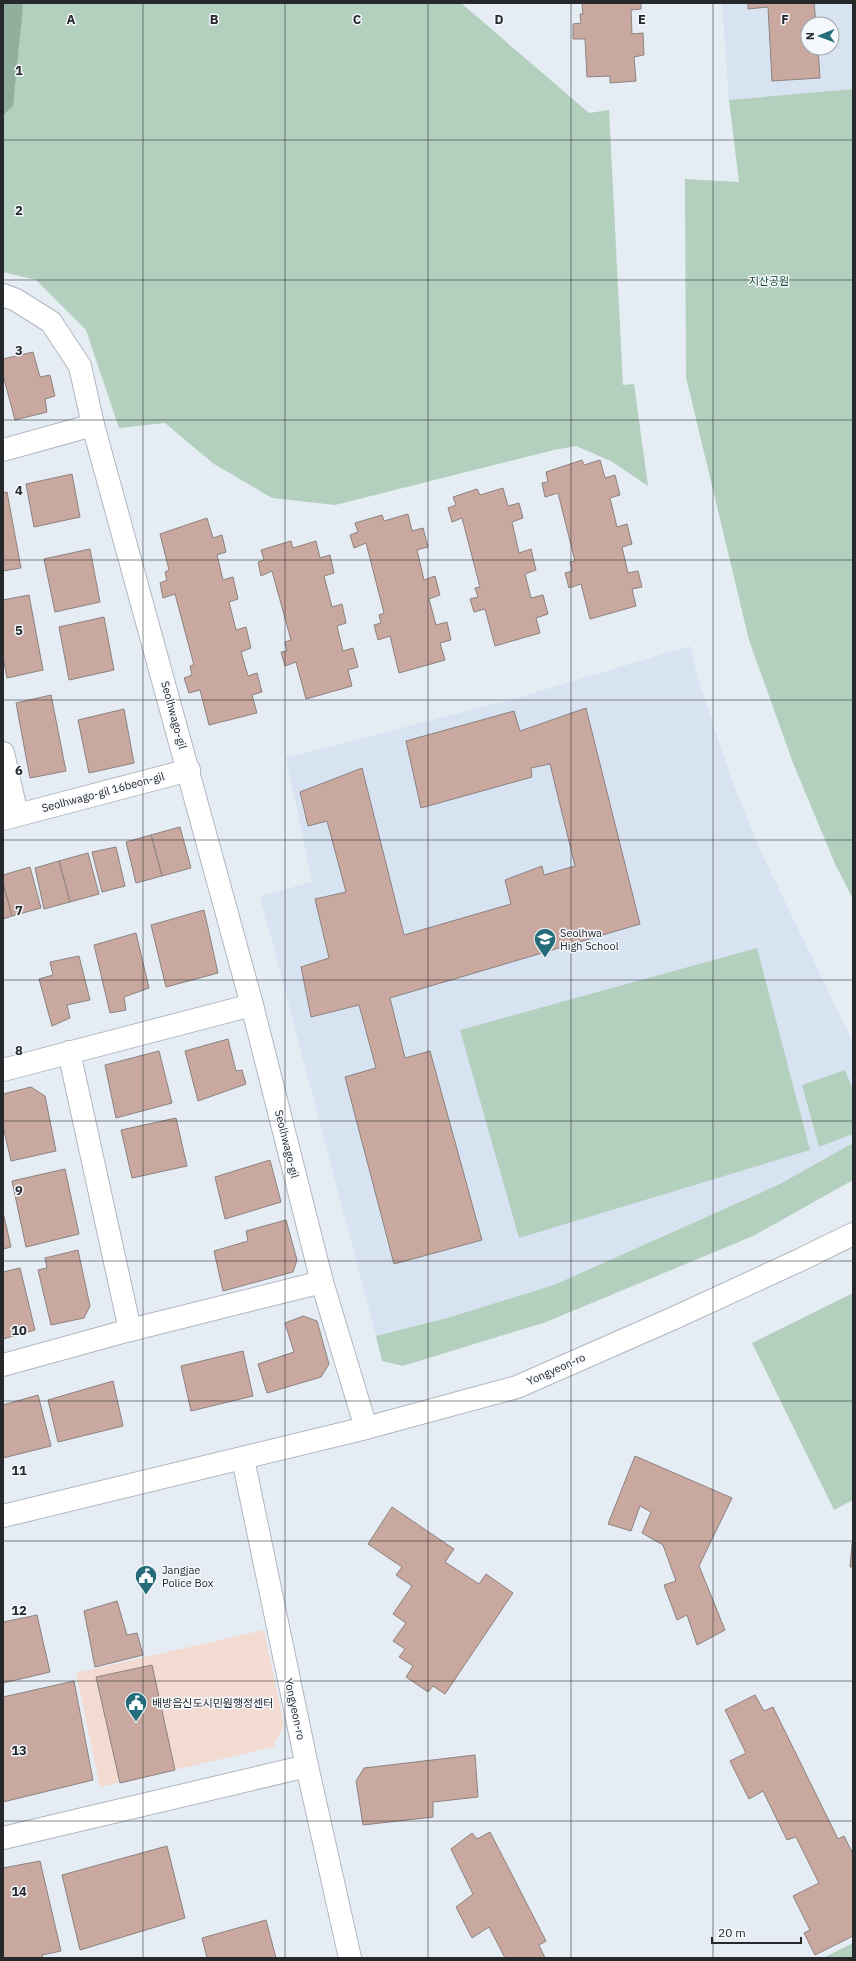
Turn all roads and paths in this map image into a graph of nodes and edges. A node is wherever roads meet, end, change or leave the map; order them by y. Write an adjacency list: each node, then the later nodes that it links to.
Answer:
1 (3, 295): 2 (street, Seolhwago-gil)
2 (94, 425): 3 (street); 5 (street, Seolhwago-gil)
3 (3, 450)
4 (3, 753): 6 (street, Seolhwago-gil 16beon-gil)
5 (188, 770): 6 (street, Seolhwago-gil 16beon-gil); 7 (street, Seolhwago-gil)
6 (10, 817)
7 (252, 1005): 8 (street); 11 (street, Seolhwago-gil)
8 (70, 1052): 9 (street); 12 (street)
9 (3, 1070)
10 (853, 1234): 14 (street, Yongyeon-ro)
11 (322, 1282): 12 (street); 14 (street, Seolhwago-gil)
12 (130, 1330): 13 (street)
13 (3, 1365)
14 (366, 1428): 15 (street, Yongyeon-ro)
15 (243, 1459): 16 (street, Yongyeon-ro); 17 (street, Yongyeon-ro)
16 (3, 1516)
17 (307, 1766): 18 (street); 19 (street, Yongyeon-ro)
18 (3, 1838)
19 (350, 1958)

